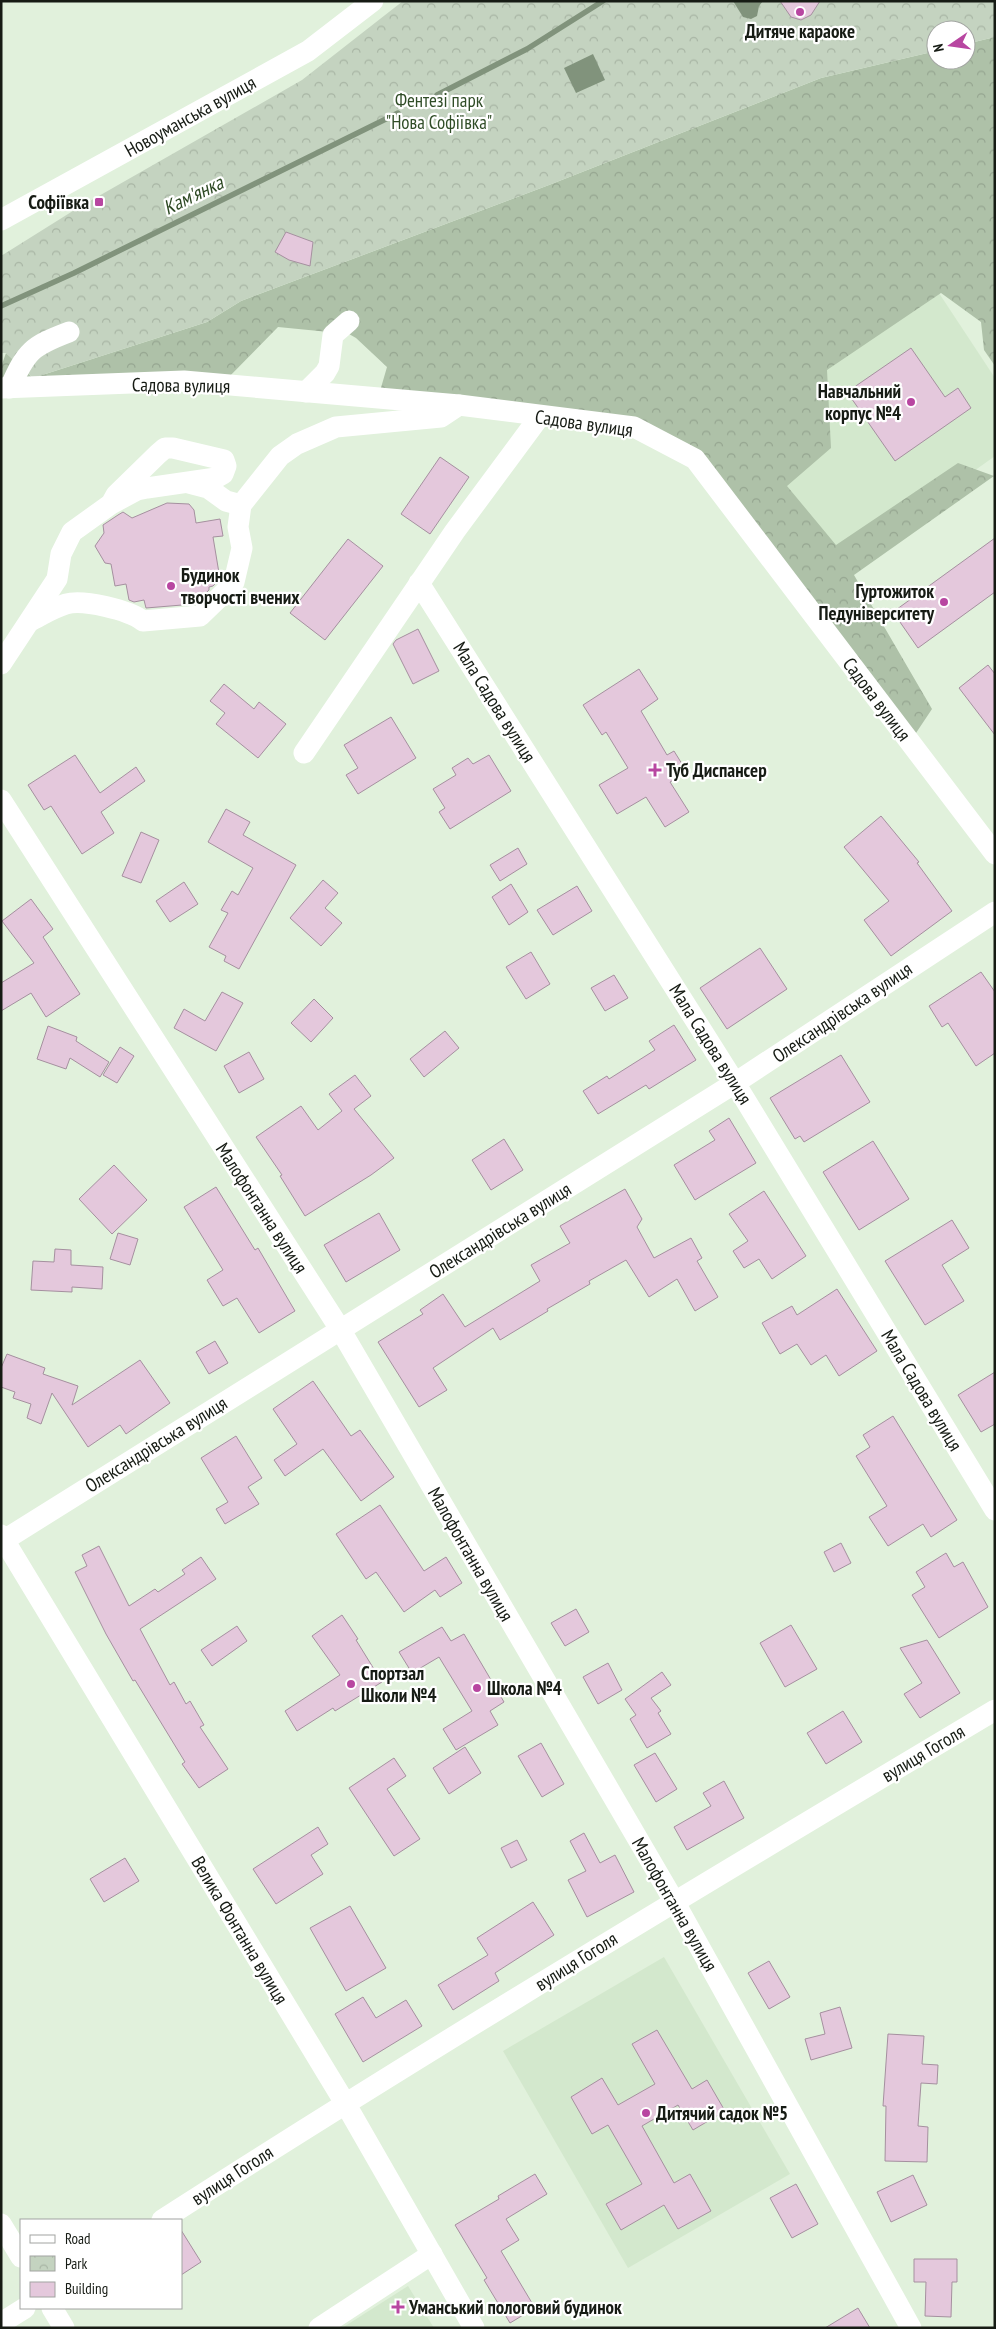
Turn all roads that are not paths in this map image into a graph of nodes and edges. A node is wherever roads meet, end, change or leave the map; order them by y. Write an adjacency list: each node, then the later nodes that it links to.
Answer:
1 (373, 1): 2 (street, Новоуманська вулиця)
2 (1, 220)
3 (349, 321): 6 (street)
4 (69, 332): 5 (street)
5 (6, 388): 6 (street, Садова вулиця)
6 (306, 392): 7 (street, Садова вулиця)
7 (459, 405): 8 (street, Садова вулиця); 11 (street)
8 (540, 416): 12 (street); 17 (street, Садова вулиця)
9 (186, 482): 10 (street); 10 (street); 11 (street)
10 (111, 504): 13 (street)
11 (241, 505): 13 (street)
12 (419, 583): 15 (street); 19 (street, Мала Садова вулиця)
13 (30, 620): 14 (street)
14 (1, 664)
15 (304, 753)
16 (1, 800): 20 (street, Малофонтанна вулиця)
17 (995, 854)
18 (995, 912): 19 (street, Олександрівська вулиця)
19 (736, 1083): 20 (street, Олександрівська вулиця); 21 (street, Мала Садова вулиця)
20 (340, 1329): 22 (street, Олександрівська вулиця); 24 (street, Малофонтанна вулиця)
21 (995, 1510)
22 (2, 1539): 25 (street, Велика Фонтанна вулиця)
23 (995, 1710): 24 (street, вулиця Гоголя)
24 (674, 1901): 25 (street, вулиця Гоголя); 36 (street, Малофонтанна вулиця)
25 (345, 2102): 26 (street, вулиця Гоголя); 28 (street, Велика Фонтанна вулиця)
26 (164, 2219)
27 (1, 2224): 29 (street)
28 (432, 2254): 34 (street); 35 (street, Велика Фонтанна вулиця)
29 (20, 2255)
30 (24, 2309): 32 (street)
31 (53, 2309): 33 (street)
32 (1, 2323)
33 (64, 2328)
34 (319, 2328)
35 (474, 2328)
36 (911, 2328)

